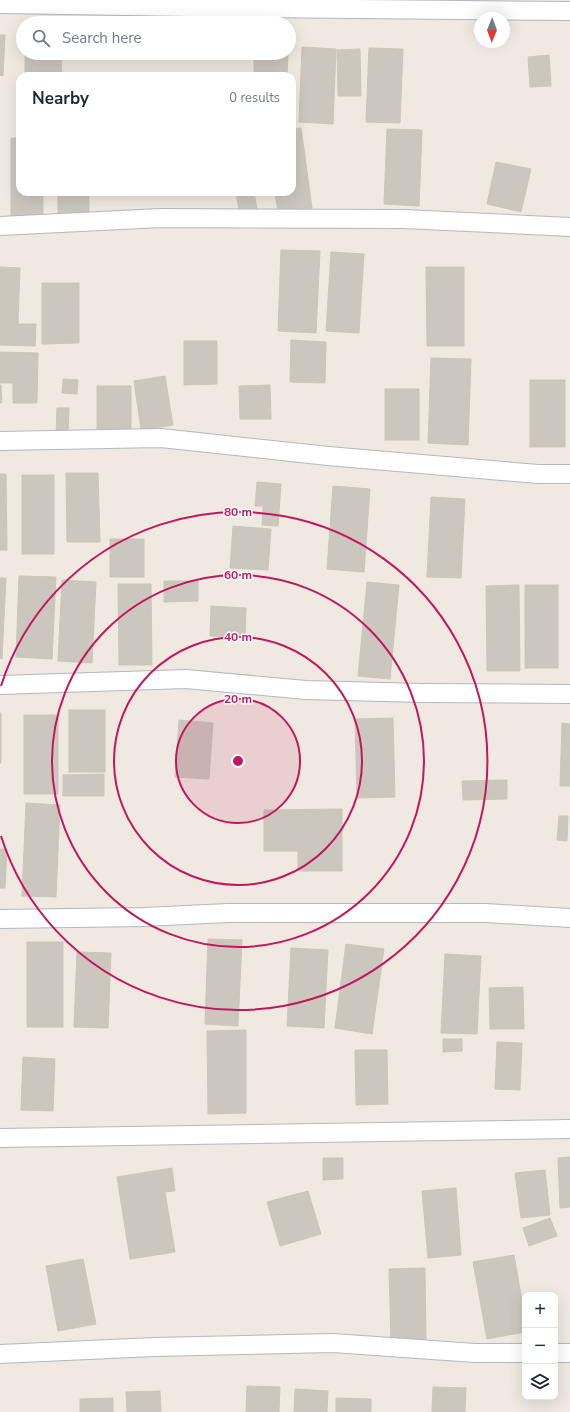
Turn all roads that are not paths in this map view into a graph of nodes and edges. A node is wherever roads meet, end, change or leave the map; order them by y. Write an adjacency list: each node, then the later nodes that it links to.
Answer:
1 (0, 4): 2 (street)
2 (570, 11)
3 (0, 226): 4 (street)
4 (570, 227)
5 (0, 441): 6 (street)
6 (570, 474)
7 (0, 685): 8 (street)
8 (570, 694)
9 (570, 918): 10 (street)
10 (0, 919)
11 (570, 1129): 12 (street)
12 (0, 1138)
13 (522, 1353): 16 (street)
14 (558, 1353): 15 (street)
15 (570, 1353)
16 (0, 1354)

